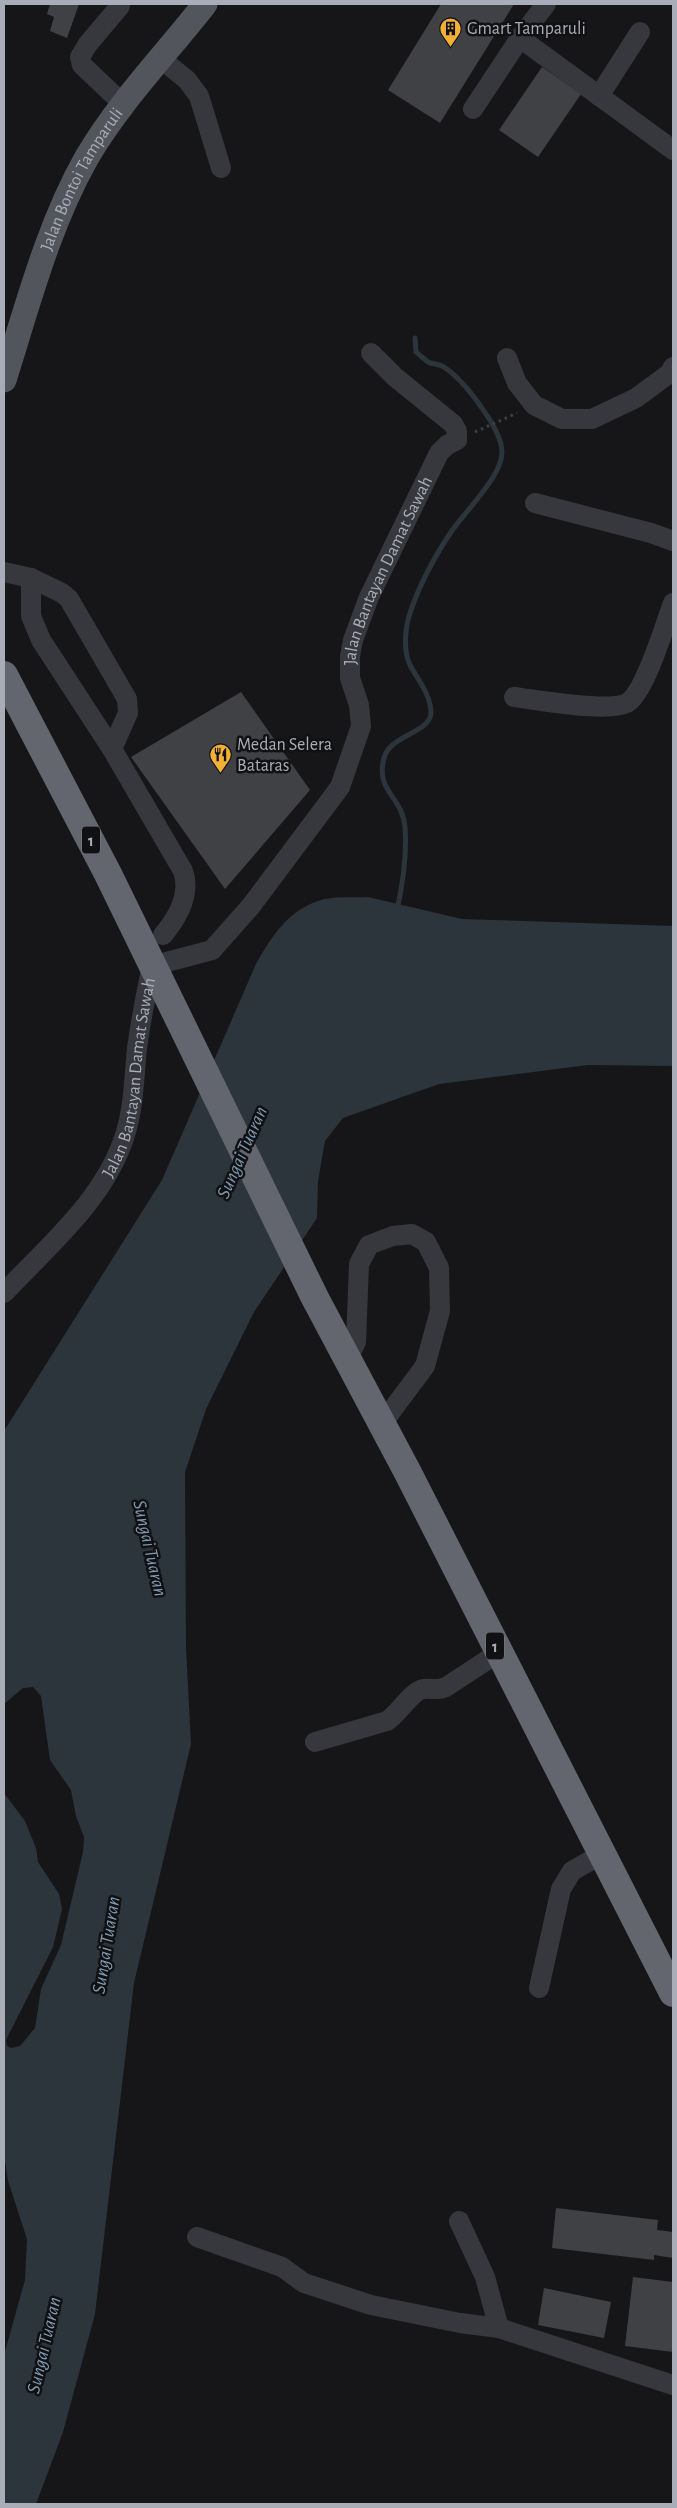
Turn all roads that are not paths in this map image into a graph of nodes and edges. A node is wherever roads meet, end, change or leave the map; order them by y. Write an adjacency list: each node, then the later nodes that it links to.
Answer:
1 (205, 4): 6 (main road, Jalan Bontoi Tamparuli)
2 (546, 4): 5 (street)
3 (120, 6): 8 (street)
4 (640, 32): 7 (street)
5 (520, 38): 7 (street); 9 (street)
6 (160, 58): 8 (main road, Jalan Bontoi Tamparuli); 11 (street)
7 (599, 96): 10 (street)
8 (122, 103): 15 (main road, Jalan Bontoi Tamparuli)
9 (473, 109)
10 (670, 142)
11 (221, 168)
12 (370, 353): 25 (street, Jalan Bantayan Damat Sawah)
13 (507, 358): 14 (street)
14 (673, 367)
15 (4, 380)
16 (535, 503): 17 (street)
17 (673, 541)
18 (4, 562): 19 (street)
19 (19, 575): 23 (street); 23 (street)
20 (673, 603): 22 (street)
21 (4, 675): 25 (highway, 1)
22 (514, 697)
23 (112, 749): 24 (street)
24 (163, 935)
25 (152, 966): 26 (street, Jalan Bantayan Damat Sawah); 27 (highway, 1)
26 (4, 1293)
27 (342, 1353): 28 (highway, 1); 28 (street)
28 (381, 1425): 29 (highway, 1)
29 (498, 1653): 30 (street); 31 (highway, 1)
30 (315, 1742)
31 (602, 1854): 32 (street); 33 (highway, 1)
32 (539, 1988)
33 (673, 1993)
34 (459, 2221): 36 (street)
35 (197, 2237): 36 (street)
36 (499, 2328): 37 (street)
37 (673, 2385)

